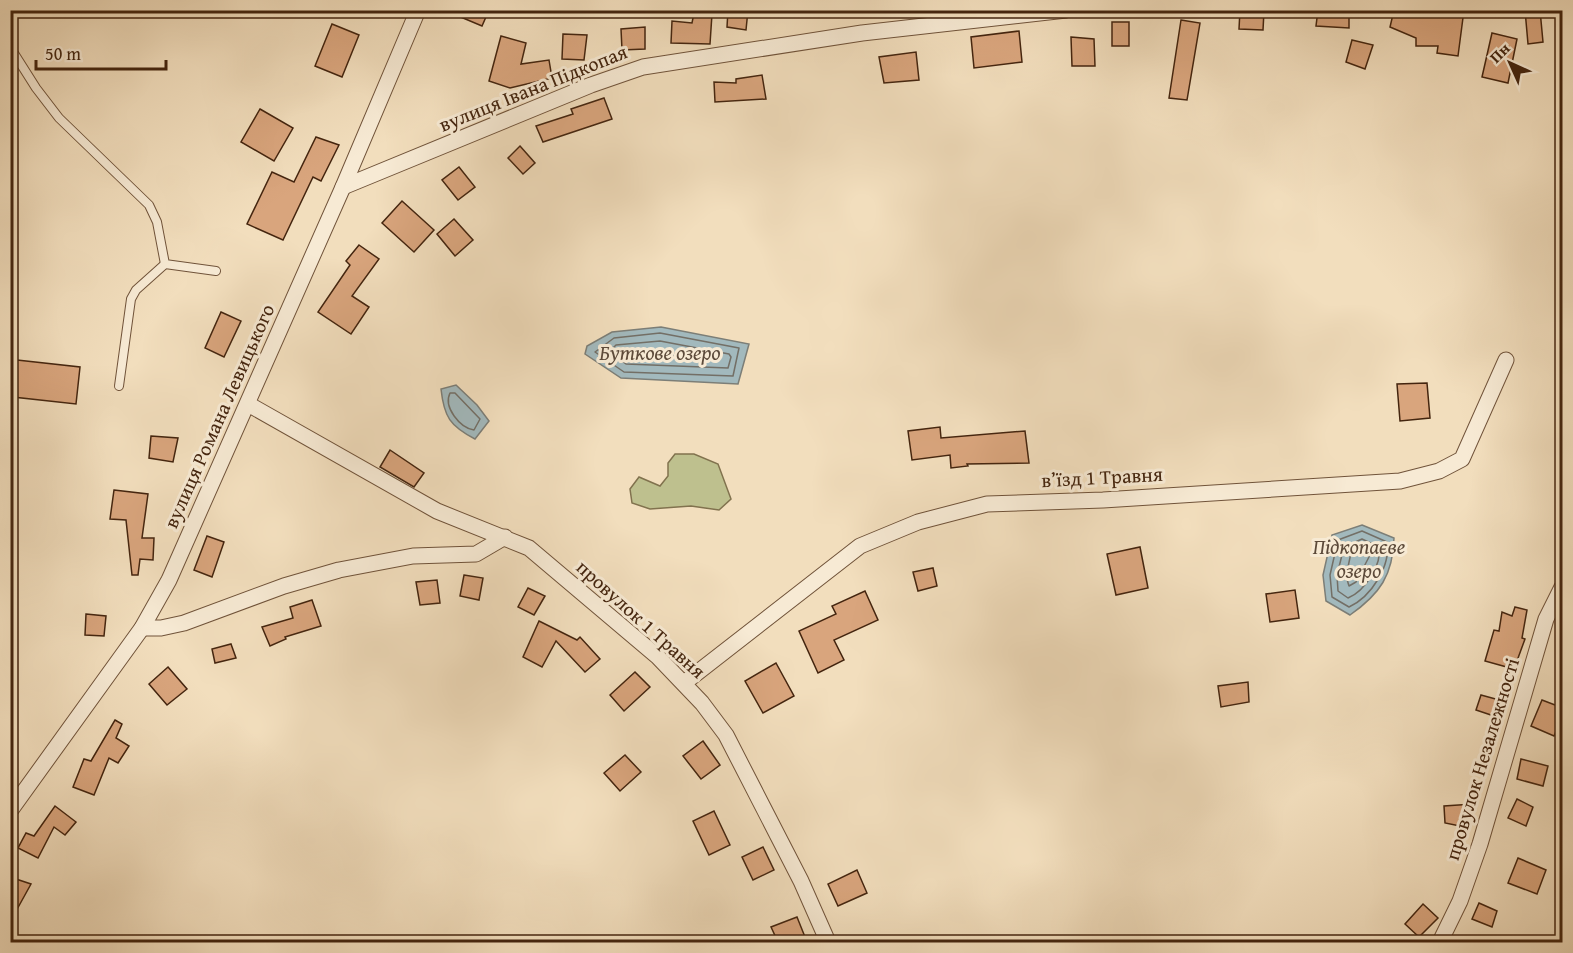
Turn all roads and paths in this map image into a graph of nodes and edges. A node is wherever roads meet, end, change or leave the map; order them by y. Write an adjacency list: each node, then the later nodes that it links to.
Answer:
1 (418, 10): 4 (street, вулиця Романа Левицького)
2 (1066, 10): 4 (street, вулиця Івана Підкопая)
3 (10, 47): 5 (lane)
4 (343, 187): 9 (street, вулиця Романа Левицького)
5 (165, 264): 6 (lane); 8 (lane)
6 (216, 271)
7 (1506, 360): 13 (street, в’їзд 1 Травня)
8 (119, 386)
9 (248, 404): 10 (street, провулок 1 Травня); 12 (street, вулиця Романа Левицького)
10 (505, 537): 12 (street); 13 (street, провулок 1 Травня)
11 (1563, 586): 16 (street, провулок Незалежності)
12 (142, 628): 14 (street, вулиця Романа Левицького)
13 (684, 683): 15 (street, провулок 1 Травня)
14 (10, 811)
15 (828, 942)
16 (1440, 942)

